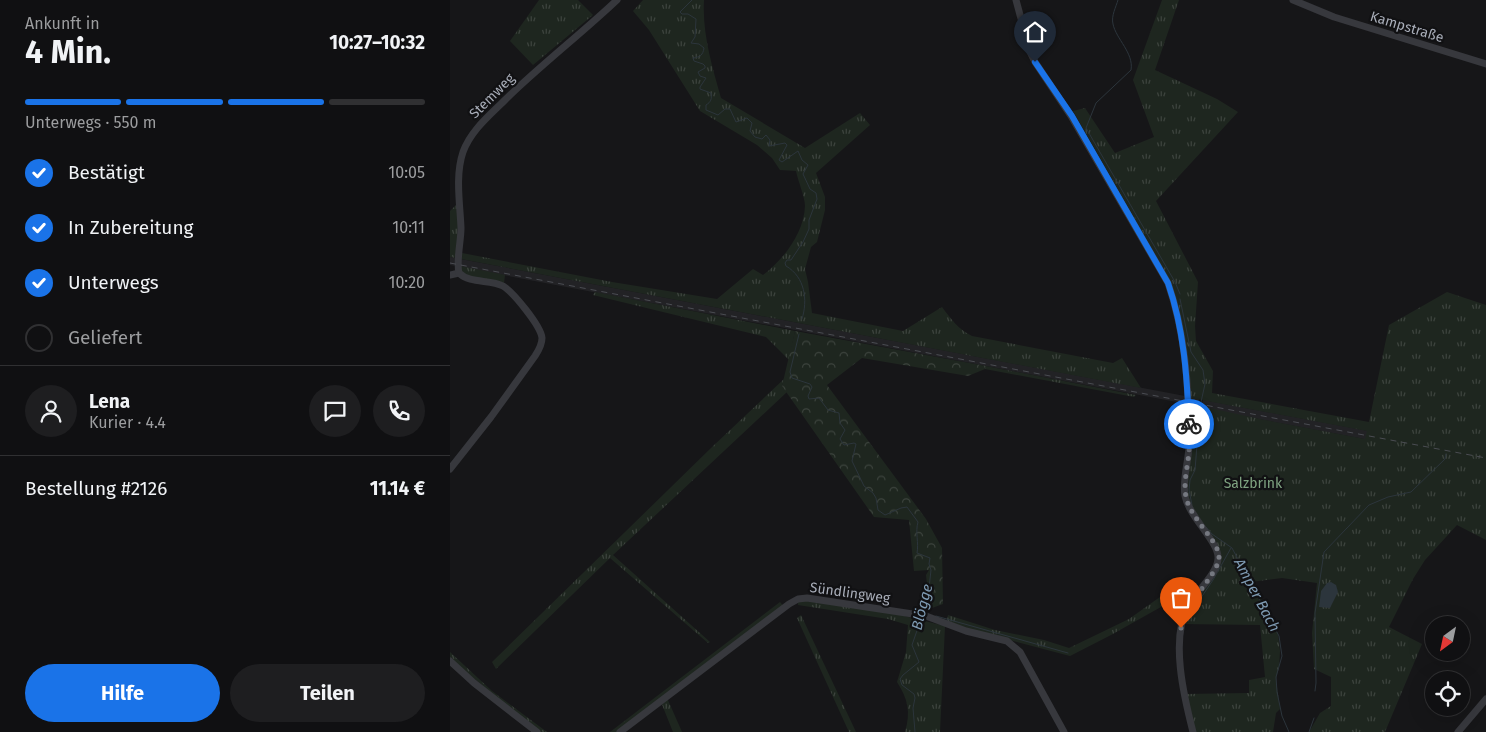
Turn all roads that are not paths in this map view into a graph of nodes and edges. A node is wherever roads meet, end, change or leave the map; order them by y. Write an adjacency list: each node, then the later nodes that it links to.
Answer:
1 (617, 0): 5 (street, Stemweg)
2 (1016, 0): 13 (street)
3 (1293, 0): 4 (street, Kampstraße)
4 (1486, 64)
5 (459, 273): 6 (street); 7 (street)
6 (450, 275)
7 (450, 469)
8 (450, 661): 10 (street)
9 (1486, 699): 14 (street)
10 (537, 732)
11 (620, 732): 12 (street, Sündlingweg)
12 (1064, 732)
13 (1193, 732)
14 (1458, 732)

